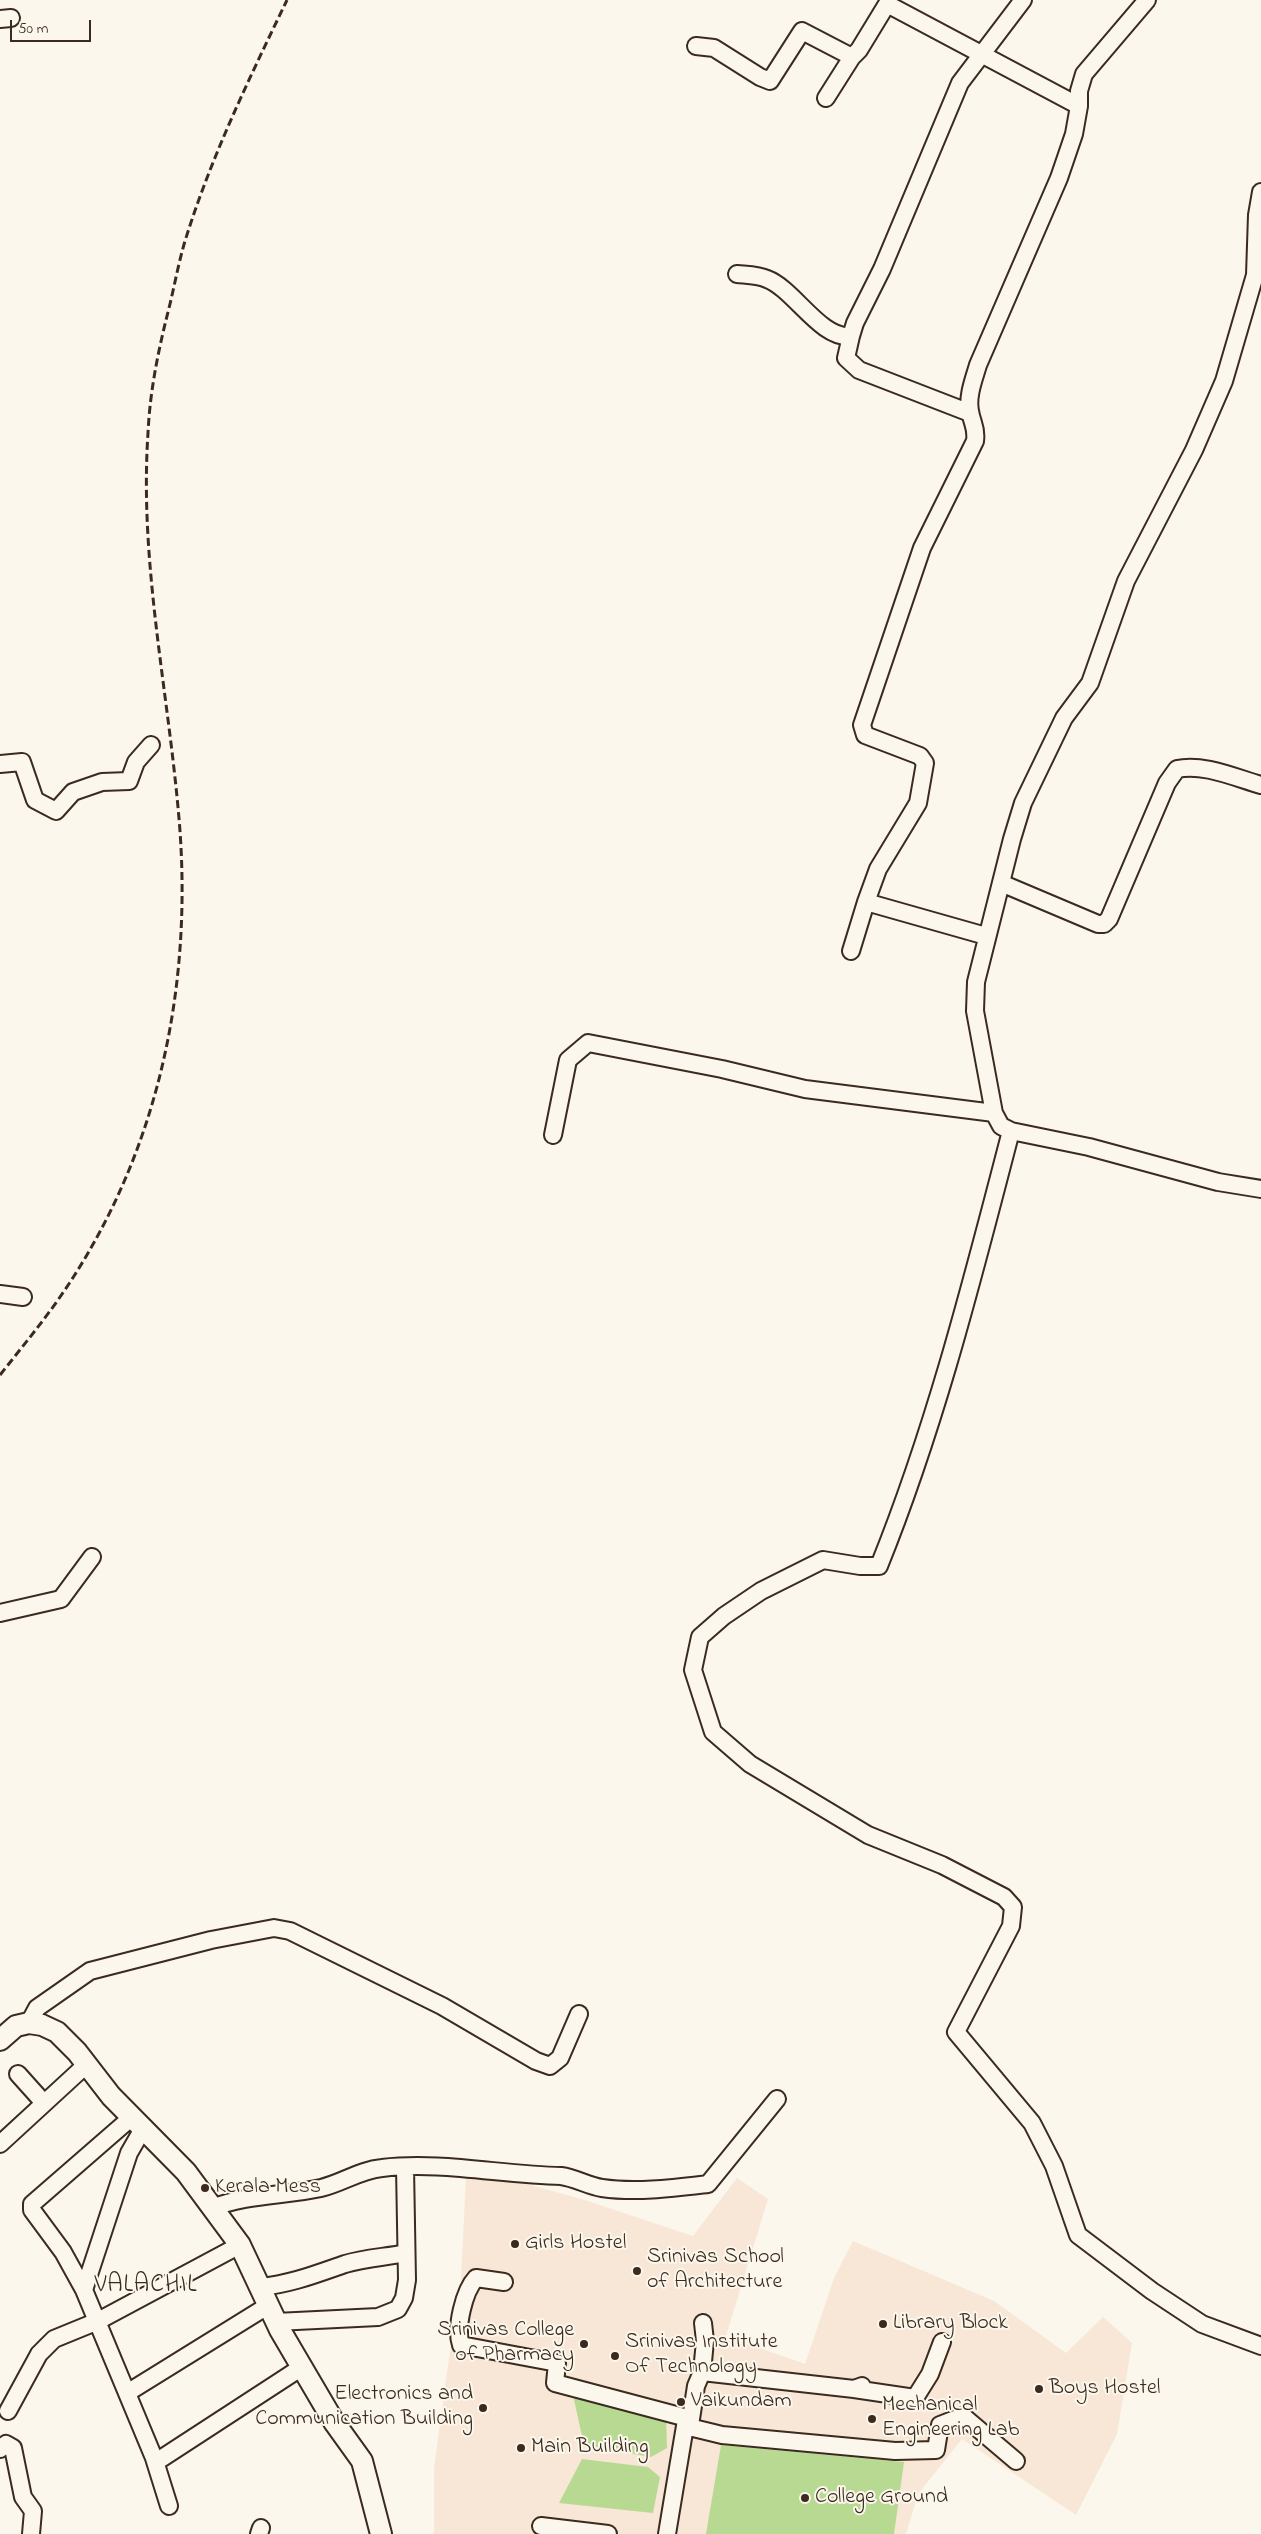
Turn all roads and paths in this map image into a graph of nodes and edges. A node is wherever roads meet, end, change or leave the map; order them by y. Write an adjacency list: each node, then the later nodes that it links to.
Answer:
1 (1024, 0): 5 (street)
2 (1147, 0): 8 (street)
3 (882, 2): 5 (street); 6 (street)
4 (696, 46): 6 (street)
5 (983, 54): 8 (street); 11 (street)
6 (852, 57): 7 (street)
7 (826, 98)
8 (1079, 106): 12 (street)
9 (1261, 192): 16 (street)
10 (737, 274): 11 (street)
11 (851, 336): 12 (street)
12 (970, 413): 17 (street)
13 (151, 745): 14 (street)
14 (0, 764)
15 (1261, 785): 16 (street)
16 (1001, 883): 18 (street)
17 (866, 902): 18 (street); 19 (street)
18 (986, 936): 20 (street)
19 (850, 950)
20 (994, 1112): 21 (street); 22 (street)
21 (1011, 1131): 23 (street); 48 (street)
22 (553, 1135)
23 (1261, 1189)
24 (0, 1294): 25 (street)
25 (23, 1297)
26 (92, 1557): 27 (street)
27 (0, 1613)
28 (579, 2014): 29 (street)
29 (29, 2023): 30 (main road); 31 (main road)
30 (0, 2040)
31 (87, 2064): 34 (street); 35 (main road)
32 (18, 2074): 34 (street)
33 (777, 2099): 37 (street)
34 (44, 2103): 36 (street)
35 (138, 2122): 38 (main road); 43 (street); 43 (street)
36 (0, 2144)
37 (405, 2167): 38 (street); 40 (street)
38 (212, 2208): 39 (main road)
39 (240, 2245): 42 (main road); 45 (street)
40 (406, 2254): 42 (street); 44 (street)
41 (504, 2282): 53 (street)
42 (260, 2287): 44 (main road)
43 (84, 2290): 45 (street)
44 (272, 2314): 49 (main road); 51 (street)
45 (98, 2321): 51 (street); 52 (street)
46 (703, 2323): 50 (street)
47 (942, 2342): 50 (street)
48 (1261, 2346)
49 (302, 2367): 56 (street); 60 (main road)
50 (702, 2372): 53 (street)
51 (127, 2393): 56 (street)
52 (8, 2411)
53 (688, 2422): 55 (street); 62 (street)
54 (0, 2449): 59 (street)
55 (1016, 2461)
56 (156, 2462): 57 (street)
57 (169, 2506)
58 (541, 2526): 61 (street)
59 (31, 2534)
60 (381, 2534)
61 (608, 2534)
62 (667, 2534)

